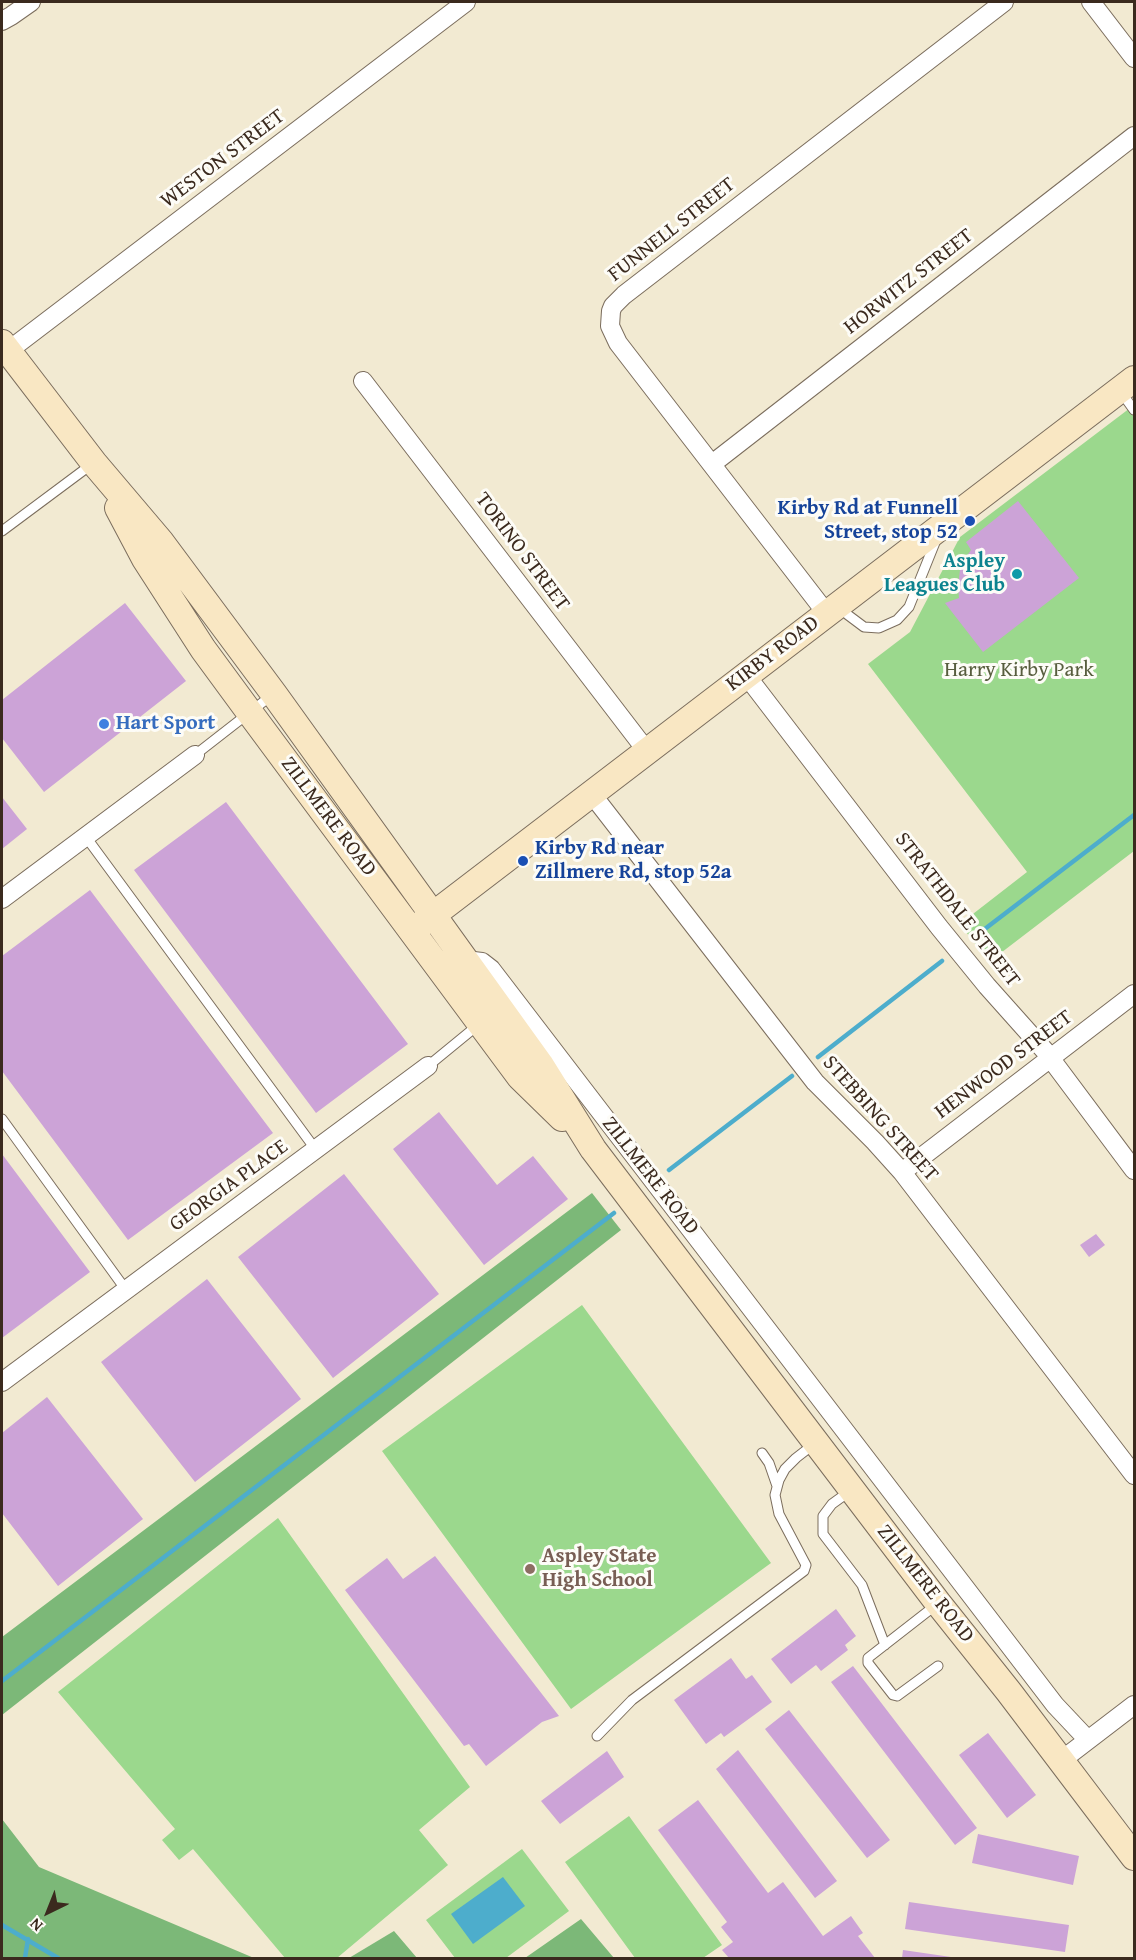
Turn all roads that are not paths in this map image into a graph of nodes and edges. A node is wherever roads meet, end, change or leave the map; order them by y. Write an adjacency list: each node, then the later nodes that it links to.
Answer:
1 (31, 2): 5 (street)
2 (466, 2): 8 (street, WESTON STREET)
3 (1004, 2): 12 (street, FUNNELL STREET)
4 (1091, 2): 6 (street)
5 (2, 21)
6 (1134, 58)
7 (1134, 136): 12 (street, HORWITZ STREET)
8 (5, 347): 11 (main road, ZILLMERE ROAD)
9 (363, 381): 19 (street, TORINO STREET)
10 (1129, 393): 13 (main road, KIRBY ROAD)
11 (94, 463): 14 (lane); 17 (main road, ZILLMERE ROAD); 18 (main road, ZILLMERE ROAD)
12 (712, 464): 15 (street, FUNNELL STREET)
13 (941, 526): 15 (main road, KIRBY ROAD); 15 (lane)
14 (2, 531)
15 (833, 609): 16 (main road, KIRBY ROAD)
16 (746, 675): 19 (main road, KIRBY ROAD); 31 (street, STRATHDALE STREET)
17 (274, 694): 18 (lane); 23 (main road, ZILLMERE ROAD)
18 (250, 713): 20 (lane); 27 (main road, ZILLMERE ROAD)
19 (646, 750): 21 (main road, KIRBY ROAD)
20 (195, 755): 22 (street)
21 (591, 793): 24 (main road, KIRBY ROAD); 37 (street, STEBBING STREET)
22 (86, 837): 25 (street); 35 (lane)
23 (404, 874): 24 (main road); 26 (main road, ZILLMERE ROAD)
24 (457, 896): 26 (main road, KIRBY ROAD)
25 (2, 898)
26 (433, 914): 27 (main road, KIRBY ROAD); 28 (main road, ZILLMERE ROAD)
27 (412, 931): 30 (main road, ZILLMERE ROAD)
28 (465, 960): 34 (main road, ZILLMERE ROAD); 39 (street, ZILLMERE ROAD)
29 (1134, 994): 31 (street, HENWOOD STREET)
30 (480, 1024): 32 (lane, GEORGIA PLACE); 34 (main road, ZILLMERE ROAD)
31 (1050, 1059): 36 (street, STRATHDALE STREET); 37 (street, HENWOOD STREET)
32 (428, 1066): 35 (street, GEORGIA PLACE)
33 (2, 1119): 38 (lane)
34 (593, 1149): 40 (main road, ZILLMERE ROAD)
35 (316, 1150): 38 (street, GEORGIA PLACE)
36 (1134, 1170)
37 (902, 1172): 44 (street, STEBBING STREET)
38 (126, 1290): 41 (street, GEORGIA PLACE)
39 (740, 1292): 40 (street); 52 (street, ZILLMERE ROAD)
40 (715, 1312): 42 (main road, ZILLMERE ROAD)
41 (2, 1382)
42 (816, 1443): 45 (lane); 46 (main road, ZILLMERE ROAD)
43 (762, 1454): 45 (lane)
44 (1134, 1475)
45 (777, 1486): 51 (lane)
46 (851, 1490): 47 (main road, ZILLMERE ROAD); 48 (lane)
47 (938, 1603): 48 (lane); 53 (main road, ZILLMERE ROAD)
48 (885, 1645): 49 (lane)
49 (938, 1666)
50 (1134, 1705): 52 (street)
51 (597, 1736)
52 (1088, 1740): 53 (street)
53 (1062, 1760): 54 (main road, ZILLMERE ROAD)
54 (1134, 1857)

